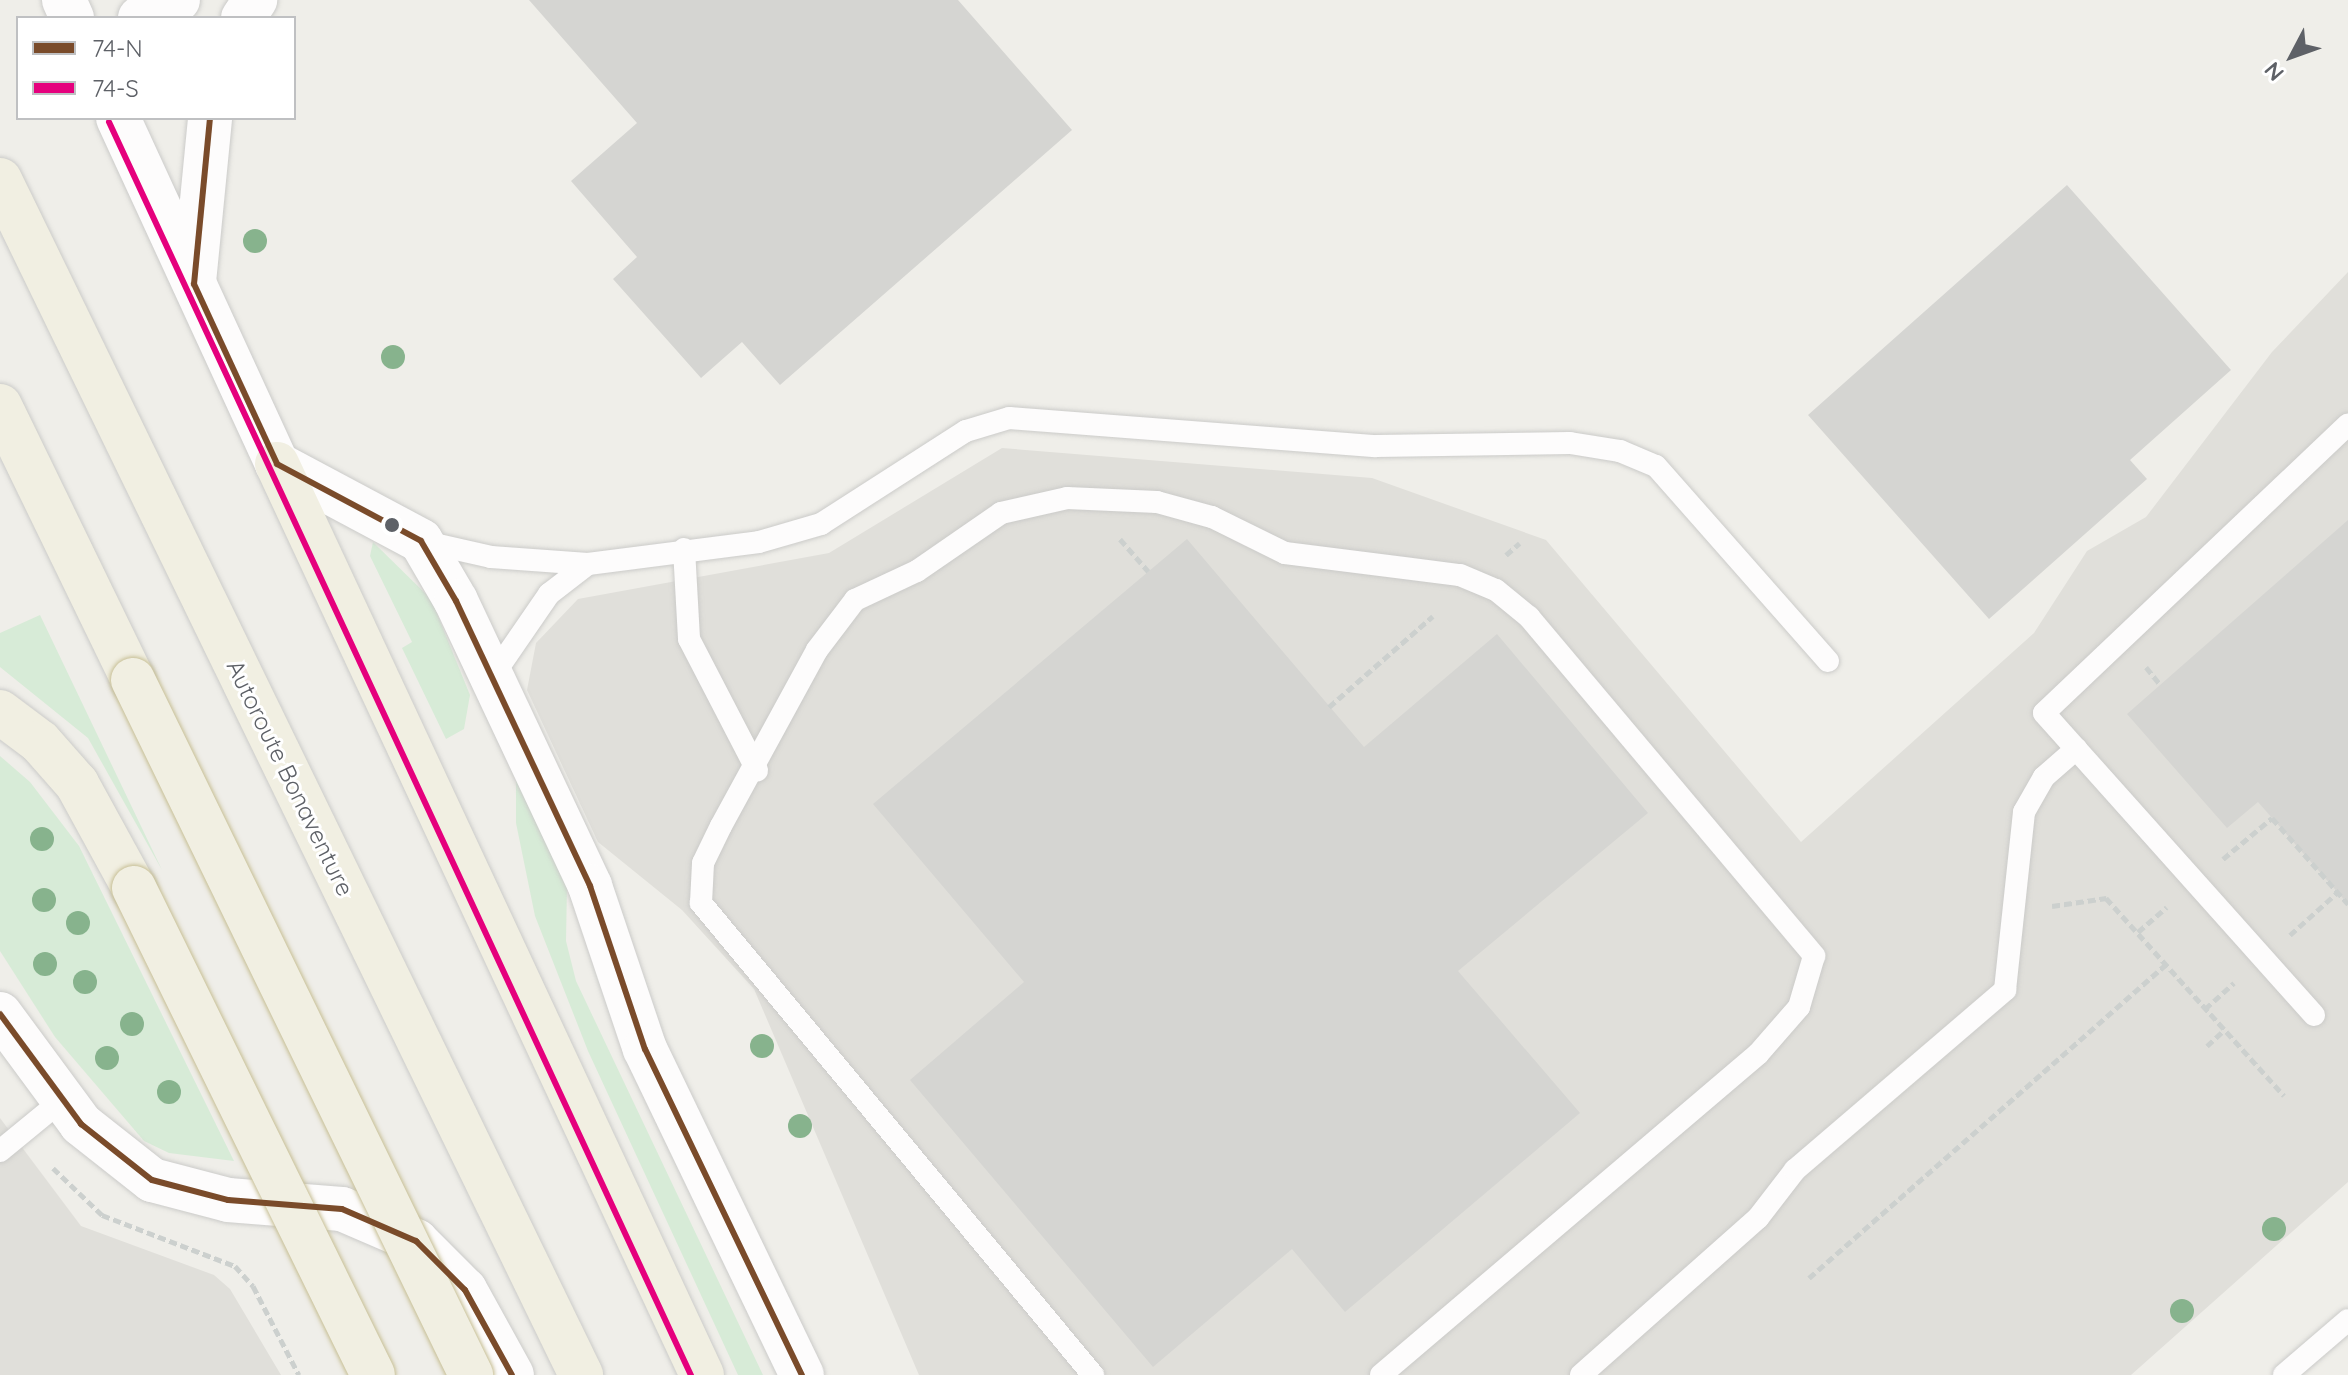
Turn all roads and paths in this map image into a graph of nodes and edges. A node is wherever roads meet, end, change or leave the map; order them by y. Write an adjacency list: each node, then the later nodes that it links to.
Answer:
1 (178, 0): 2 (street)
2 (144, 16)
3 (119, 120): 6 (street)
4 (210, 120): 6 (street)
5 (0, 180): 42 (highway, Autoroute Bonaventure)
6 (194, 284): 9 (street)
7 (0, 406): 40 (highway, bridge)
8 (2348, 425): 22 (lane)
9 (277, 464): 11 (street); 43 (highway)
10 (1112, 529): 16 (path)
11 (421, 541): 15 (lane); 19 (street)
12 (1520, 543): 14 (path)
13 (684, 549): 15 (lane); 18 (lane); 23 (lane)
14 (1505, 556)
15 (588, 564): 19 (lane)
16 (1148, 571)
17 (1433, 616): 20 (path)
18 (1828, 661)
19 (491, 678): 44 (street)
20 (1329, 707)
21 (0, 712): 39 (highway, bridge)
22 (2076, 749): 26 (lane); 29 (lane)
23 (757, 770): 45 (lane); 46 (lane)
24 (2272, 818): 25 (path)
25 (2348, 904)
26 (2011, 945): 27 (path); 47 (lane)
27 (2166, 964): 30 (path); 36 (path)
28 (0, 1014): 33 (street)
29 (2314, 1015)
30 (2224, 1030): 31 (path); 32 (path)
31 (2207, 1046)
32 (2284, 1096)
33 (62, 1100): 34 (lane); 41 (street)
34 (0, 1151)
35 (45, 1157): 38 (path)
36 (1809, 1278)
37 (2348, 1320): 48 (lane)
38 (299, 1375)
39 (373, 1375)
40 (471, 1375)
41 (512, 1375)
42 (581, 1375)
43 (702, 1375)
44 (802, 1375)
45 (1093, 1375)
46 (1381, 1375)
47 (1581, 1375)
48 (2284, 1375)

